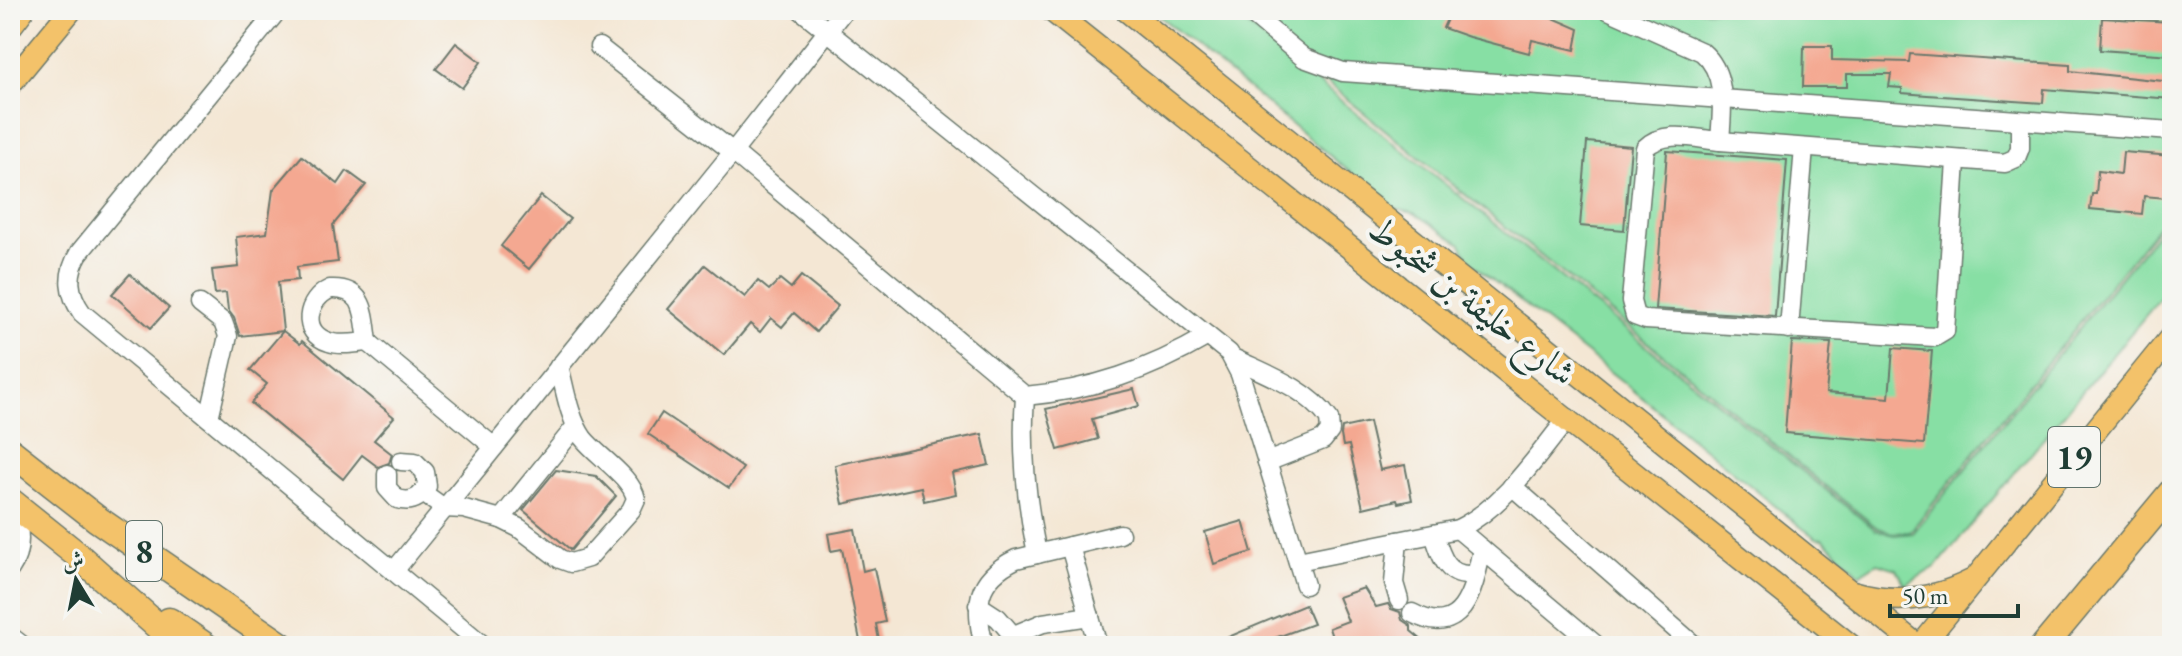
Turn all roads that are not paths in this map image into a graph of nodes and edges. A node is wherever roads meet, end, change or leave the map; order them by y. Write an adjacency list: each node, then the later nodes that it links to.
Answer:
1 (23, 10): 10 (main road)
2 (71, 10): 13 (main road)
3 (278, 10): 29 (street)
4 (801, 10): 11 (street)
5 (844, 10): 11 (street)
6 (1051, 10): 30 (main road, شارع خليفة بن شخبوط)
7 (1126, 10): 57 (main road, شارع خليفة بن شخبوط)
8 (1247, 10): 14 (street)
9 (1608, 10): 14 (street)
10 (10, 27)
11 (827, 30): 19 (street); 23 (street)
12 (599, 47): 19 (street)
13 (10, 84)
14 (1722, 99): 15 (street); 17 (street)
15 (2020, 122): 16 (street); 20 (street)
16 (2172, 131)
17 (1720, 141): 18 (street); 22 (street)
18 (1804, 148): 20 (street); 22 (street)
19 (733, 152): 27 (street); 28 (street)
20 (1956, 161): 22 (street)
21 (200, 304): 29 (street)
22 (1789, 329)
23 (1208, 336): 26 (street); 28 (street)
24 (2172, 336): 55 (main road, 19)
25 (368, 342): 32 (street)
26 (1233, 358): 35 (street); 35 (street)
27 (559, 366): 31 (street); 32 (street)
28 (1025, 396): 50 (street)
29 (209, 418): 53 (street)
30 (1568, 418): 37 (street); 60 (main road, شارع خليفة بن شخبوط)
31 (576, 426): 42 (street); 42 (street)
32 (494, 447): 41 (street)
33 (10, 451): 66 (highway, 8)
34 (401, 461): 39 (street)
35 (1267, 462): 51 (street)
36 (387, 474): 39 (street)
37 (1512, 486): 43 (street); 71 (street)
38 (2172, 492): 75 (highway)
39 (423, 493): 41 (street)
40 (11, 502): 49 (highway, 8); 52 (street)
41 (444, 508): 42 (street); 53 (street)
42 (501, 519)
43 (1458, 529): 45 (street); 48 (street)
44 (1120, 534): 47 (street)
45 (1434, 534): 46 (street); 54 (street)
46 (1398, 541): 51 (street); 54 (street)
47 (1070, 546): 50 (street); 59 (street)
48 (1482, 549): 54 (street); 70 (street)
49 (75, 553): 64 (highway, 8); 65 (highway)
50 (1037, 554): 58 (street)
51 (1298, 561): 56 (street)
52 (10, 569)
53 (394, 571): 67 (street)
54 (1476, 574)
55 (1976, 579): 57 (main road); 74 (main road, 19)
56 (1305, 585)
57 (1848, 590): 74 (main road, شارع خليفة بن شخبوط)
58 (978, 605): 62 (street); 68 (street)
59 (1090, 616): 62 (street); 69 (street)
60 (1820, 622): 72 (main road); 73 (main road, شارع خليفة بن شخبوط)
61 (10, 636): 63 (street)
62 (1018, 641)
63 (23, 646)
64 (180, 646)
65 (205, 646)
66 (282, 646)
67 (484, 646)
68 (984, 646)
69 (1098, 646)
70 (1597, 646)
71 (1695, 646)
72 (1833, 646)
73 (1851, 646)
74 (1919, 646)
75 (2044, 646)

